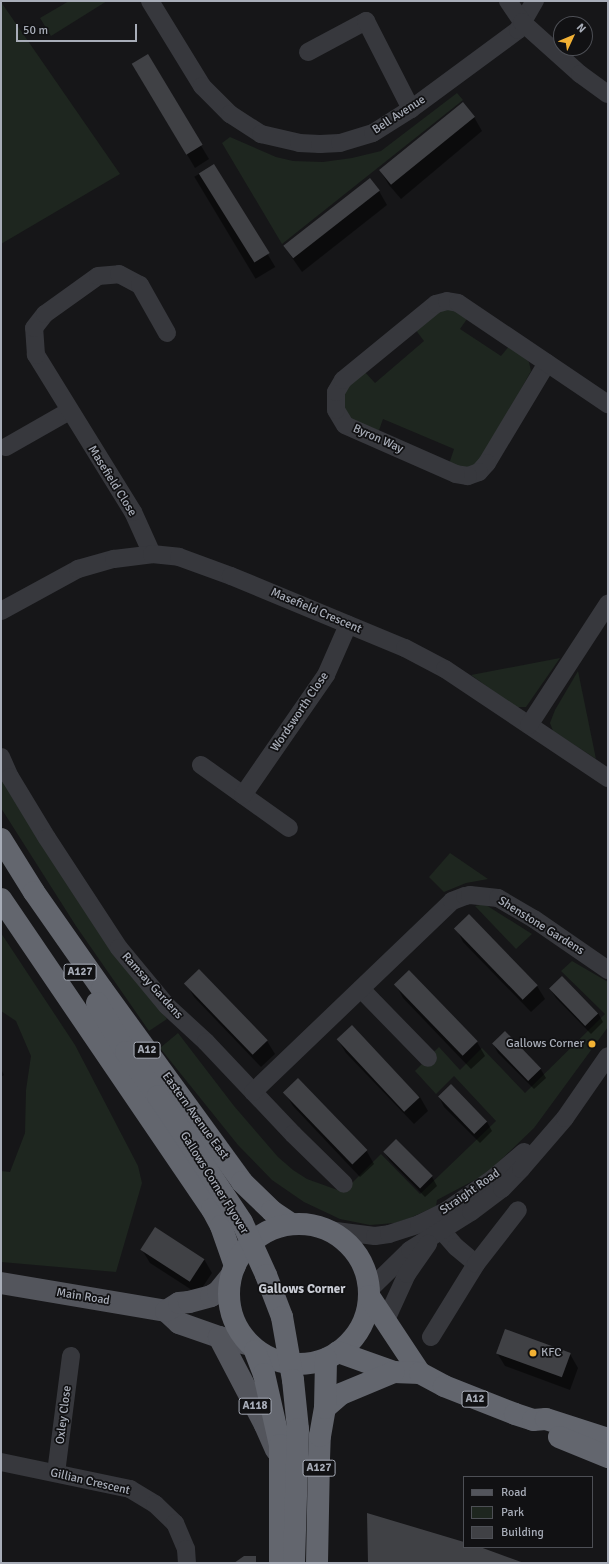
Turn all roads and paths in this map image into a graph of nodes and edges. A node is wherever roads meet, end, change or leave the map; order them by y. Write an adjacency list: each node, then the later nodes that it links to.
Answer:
1 (150, 1): 7 (street, Bell Avenue)
2 (508, 1): 4 (street)
3 (535, 1): 4 (street, Bell Avenue)
4 (522, 22): 6 (street); 7 (street, Bell Avenue)
5 (308, 52): 7 (street)
6 (608, 94)
7 (411, 109)
8 (167, 333): 11 (street, Masefield Close)
9 (547, 363): 9 (street, Byron Way); 10 (street, Byron Way)
10 (608, 404)
11 (69, 411): 12 (street); 13 (street, Masefield Close)
12 (6, 447)
13 (152, 554): 15 (street, Masefield Crescent); 16 (street, Masefield Crescent)
14 (608, 604): 17 (street)
15 (1, 611)
16 (348, 625): 17 (street, Masefield Crescent); 21 (street, Wordsworth Close)
17 (529, 725): 20 (street, Masefield Crescent)
18 (1, 757): 32 (street, Ramsay Gardens)
19 (201, 765): 21 (street)
20 (608, 778)
21 (244, 795): 22 (street)
22 (289, 828)
23 (1, 839): 24 (highway, Eastern Avenue East / A12)
24 (34, 892): 29 (highway, A127); 36 (highway, Eastern Avenue East / A12)
25 (1, 899): 26 (highway)
26 (28, 940): 29 (highway, A127); 40 (highway)
27 (608, 970): 28 (street, Shenstone Gardens)
28 (361, 989): 31 (street); 32 (street, Shenstone Gardens)
29 (126, 1052): 61 (highway, Gallows Corner Flyover / A127, bridge)
30 (608, 1056): 33 (street, Straight Road)
31 (428, 1058)
32 (253, 1092): 34 (street, Ramsay Gardens)
33 (555, 1129): 37 (street, Straight Road); 38 (street, Straight Road)
34 (344, 1184)
35 (518, 1210): 39 (street)
36 (291, 1224): 37 (highway); 40 (highway)
37 (328, 1230): 42 (highway)
38 (442, 1231): 39 (street); 42 (street, Straight Road); 44 (street)
39 (476, 1264): 46 (street)
40 (233, 1271): 43 (main road); 47 (highway)
41 (1, 1283): 43 (main road, Main Road)
42 (369, 1293): 44 (highway); 49 (highway)
43 (166, 1311): 45 (main road)
44 (385, 1322): 51 (highway)
45 (219, 1337): 47 (main road); 58 (main road, A118)
46 (431, 1337)
47 (253, 1348): 49 (highway); 58 (highway)
48 (71, 1356): 57 (street, Oxley Close)
49 (332, 1356): 50 (highway, A12); 52 (highway, A127)
50 (394, 1372): 51 (highway, A12); 52 (highway)
51 (420, 1373): 53 (highway, A12)
52 (325, 1408): 62 (highway, A127)
53 (533, 1420): 54 (highway, A12); 55 (highway, A12)
54 (608, 1439)
55 (608, 1457)
56 (1, 1462): 57 (street, Gillian Crescent)
57 (56, 1473): 59 (street, Gillian Crescent)
58 (281, 1478): 60 (highway)
59 (187, 1563)
60 (280, 1563)
61 (294, 1563)
62 (317, 1563)

